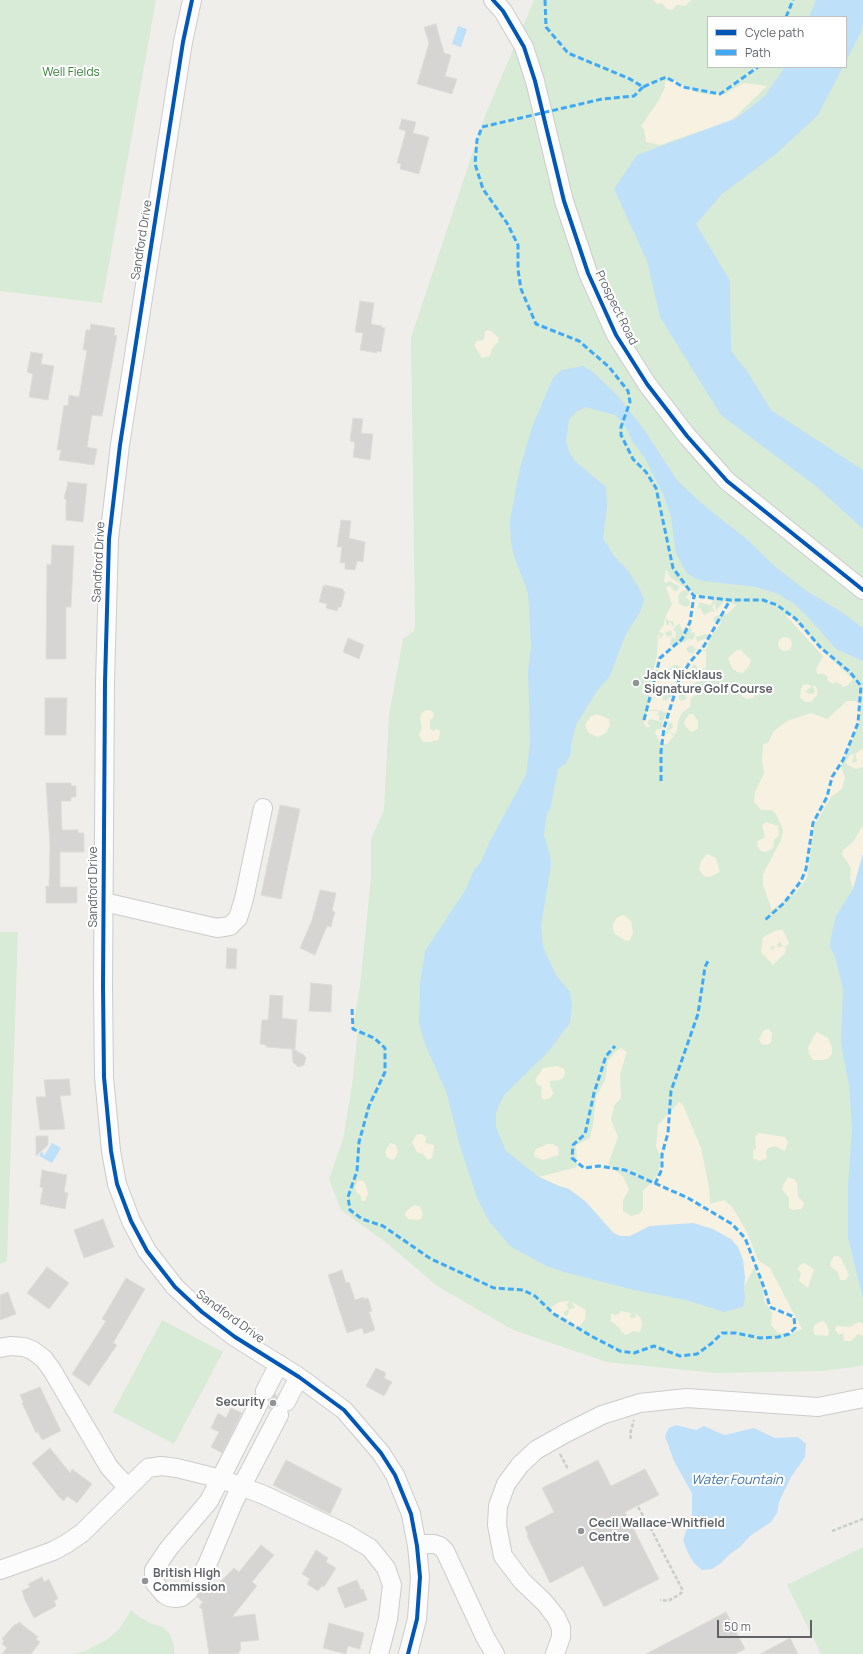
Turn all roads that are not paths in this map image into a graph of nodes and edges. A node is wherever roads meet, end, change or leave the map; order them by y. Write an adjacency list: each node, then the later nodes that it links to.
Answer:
1 (192, 0): 5 (street, Sandford Drive)
2 (493, 0): 3 (street, Prospect Road)
3 (863, 590)
4 (263, 808): 5 (street)
5 (104, 902): 7 (street, Sandford Drive)
6 (0, 1348): 12 (street)
7 (279, 1364): 8 (street, Sandford Drive); 10 (street)
8 (299, 1377): 11 (street); 13 (street, Sandford Drive)
9 (863, 1398): 18 (street)
10 (221, 1479): 11 (street); 11 (street); 12 (street)
11 (242, 1486): 15 (street)
12 (127, 1487): 14 (street)
13 (417, 1546): 16 (street, Sandford Drive); 17 (street)
14 (0, 1570)
15 (379, 1654)
16 (408, 1654)
17 (495, 1654)
18 (555, 1654)

